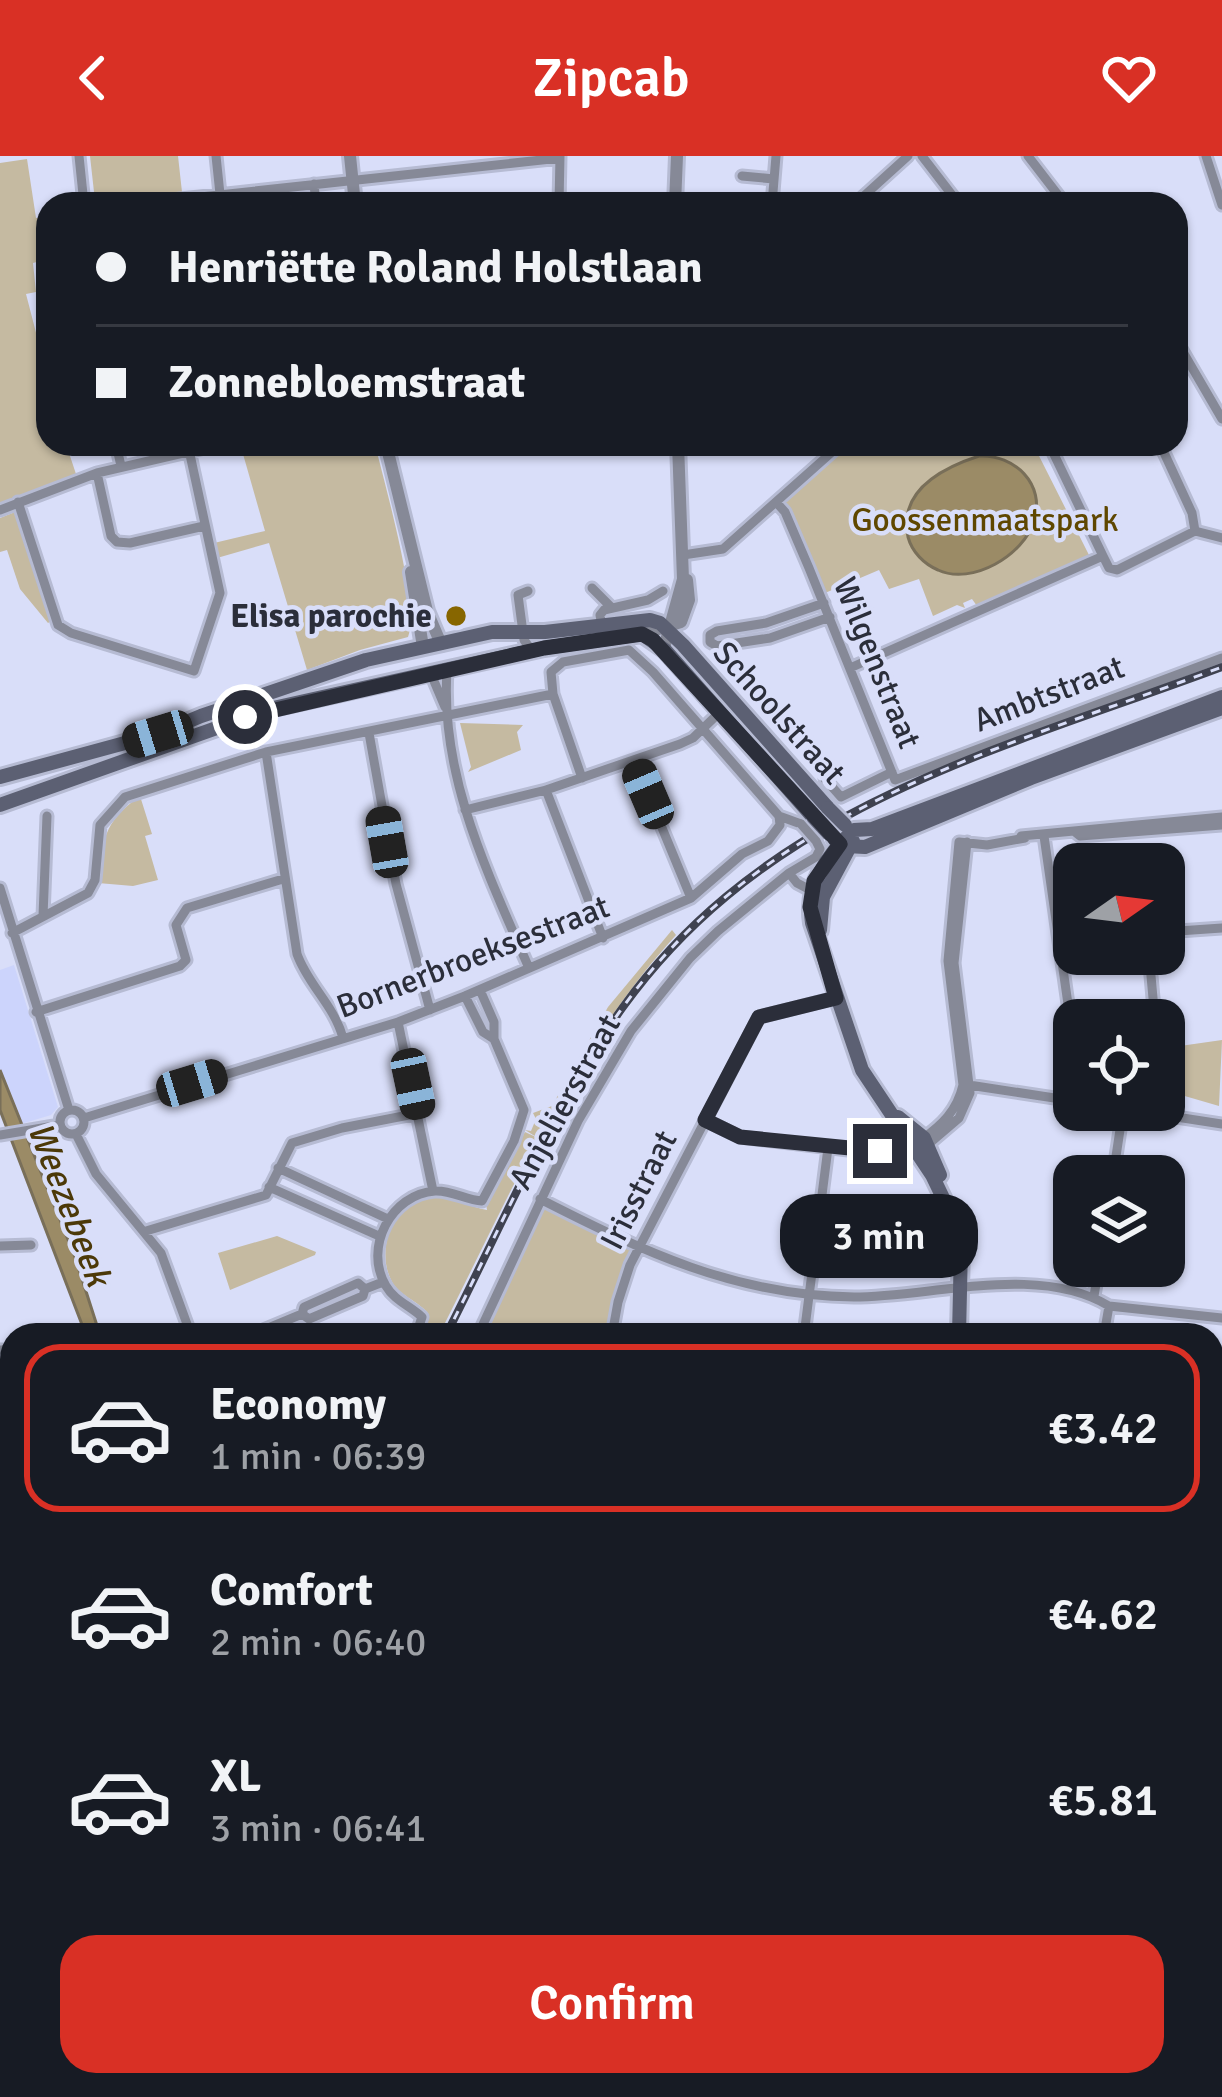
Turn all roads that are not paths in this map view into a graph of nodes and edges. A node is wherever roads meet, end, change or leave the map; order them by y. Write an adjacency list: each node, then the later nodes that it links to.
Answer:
1 (79, 156): 16 (street)
2 (215, 156): 17 (street)
3 (350, 156): 14 (street)
4 (677, 156): 22 (street)
5 (776, 156): 13 (street)
6 (908, 156): 24 (street)
7 (922, 156): 25 (street)
8 (1028, 156): 26 (street)
9 (560, 157): 14 (street); 21 (street)
10 (1206, 158): 11 (street); 27 (street)
11 (1222, 158)
12 (742, 176): 13 (street)
13 (774, 178): 23 (street)
14 (352, 179): 15 (street); 20 (street)
15 (314, 184): 18 (street); 19 (street)
16 (83, 192)
17 (220, 192)
18 (239, 192)
19 (315, 192)
20 (354, 192)
21 (559, 192)
22 (676, 192)
23 (773, 192)
24 (868, 192)
25 (949, 192)
26 (1056, 192)
27 (1222, 205)
28 (1188, 356): 29 (street)
29 (1217, 394): 30 (street)
30 (1222, 419)
31 (119, 456): 39 (street)
32 (163, 456): 39 (street)
33 (189, 456): 44 (street)
34 (389, 456): 47 (street)
35 (679, 456): 49 (street, Schoolstraat)
36 (828, 456): 42 (street)
37 (1054, 456): 48 (street)
38 (1166, 456): 45 (street)
39 (121, 466): 40 (street)
40 (97, 473): 41 (street); 44 (street)
41 (18, 502): 43 (street); 44 (street)
42 (776, 502): 49 (street); 53 (street, Wilgenstraat)
43 (0, 510)
44 (204, 526)
45 (1196, 531): 46 (street); 48 (street)
46 (1222, 538)
47 (408, 541): 61 (street); 62 (street)
48 (1103, 556): 68 (street)
49 (683, 558): 56 (street, Schoolstraat)
50 (592, 588): 54 (street)
51 (528, 591): 58 (street)
52 (663, 591): 54 (street)
53 (824, 603): 55 (street, Wilgenstraat); 55 (street)
54 (611, 608): 57 (street)
55 (830, 617): 68 (street, Wilgenstraat)
56 (667, 628): 57 (main road); 59 (street, Schoolstraat); 63 (street, Schoolstraat); 94 (main road, Schoolstraat, bridge)
57 (603, 632): 58 (main road); 59 (main road); 64 (main road)
58 (523, 633): 60 (main road); 64 (street)
59 (642, 634): 63 (main road)
60 (472, 636): 61 (main road); 67 (main road)
61 (441, 644): 62 (main road)
62 (423, 647): 65 (main road)
63 (664, 648): 75 (main road, Schoolstraat)
64 (532, 651): 67 (main road)
65 (384, 656): 71 (main road); 81 (main road)
66 (1222, 658): 82 (street, Ambtstraat)
67 (476, 665): 69 (main road)
68 (850, 668): 82 (street, Wilgenstraat)
69 (447, 671): 70 (main road); 76 (street)
70 (431, 674): 71 (main road); 76 (street)
71 (385, 683): 87 (main road)
72 (553, 694): 76 (street); 77 (street, Schoolstraat); 84 (street)
73 (1222, 697): 94 (main road)
74 (1222, 708): 96 (main road)
75 (720, 712): 77 (street); 92 (main road, Schoolstraat)
76 (449, 718): 78 (street); 89 (street)
77 (703, 728): 80 (street); 90 (street, Schoolstraat)
78 (368, 733): 79 (street); 112 (street)
79 (266, 752): 98 (street); 103 (street)
80 (634, 760): 84 (street); 101 (street)
81 (25, 767): 83 (main road); 87 (main road)
82 (893, 776): 85 (street, Ambtstraat)
83 (0, 777)
84 (582, 778): 86 (street)
85 (825, 779)
86 (545, 790): 89 (street); 106 (street)
87 (19, 799): 88 (main road)
88 (0, 805)
89 (465, 810): 108 (street)
90 (779, 816): 92 (street, Schoolstraat); 101 (street, Bornerbroeksestraat)
91 (47, 817): 103 (street)
92 (807, 821): 96 (main road, Schoolstraat, bridge)
93 (1222, 821): 95 (street)
94 (849, 828): 96 (main road)
95 (1044, 836): 102 (street); 117 (street)
96 (835, 841): 97 (street, Anjelierstraat); 100 (main road)
97 (789, 873): 100 (street); 134 (street, Anjelierstraat)
98 (284, 879): 113 (street); 115 (street)
99 (0, 888): 107 (street)
100 (817, 894): 111 (main road)
101 (691, 898): 106 (street, Bornerbroeksestraat)
102 (1053, 900)
103 (43, 916): 107 (street)
104 (1222, 928): 105 (street)
105 (1185, 931)
106 (603, 938): 108 (street, Bornerbroeksestraat)
107 (12, 941): 113 (street)
108 (529, 968): 109 (street, Bornerbroeksestraat)
109 (479, 990): 110 (street, Bornerbroeksestraat); 116 (street)
110 (465, 996): 112 (street, Bornerbroeksestraat); 116 (street)
111 (836, 998): 123 (street, Irisstraat); 129 (main road)
112 (430, 1010): 114 (street, Bornerbroeksestraat)
113 (36, 1012): 119 (street)
114 (398, 1022): 115 (street, Bornerbroeksestraat); 120 (street)
115 (343, 1038): 122 (street, Bornerbroeksestraat)
116 (494, 1039): 133 (street)
117 (967, 1085): 118 (street); 129 (street)
118 (1053, 1098)
119 (69, 1110): 122 (street); 125 (street)
120 (419, 1113): 131 (street); 133 (street)
121 (1185, 1115): 124 (street)
122 (84, 1118): 126 (street)
123 (705, 1120): 130 (street); 140 (street, Irisstraat)
124 (1222, 1124)
125 (60, 1125): 126 (street); 127 (street)
126 (76, 1134): 136 (street)
127 (2, 1135)
128 (888, 1145): 130 (street)
129 (920, 1145): 142 (main road)
130 (828, 1148): 144 (street)
131 (278, 1168): 132 (street); 135 (street)
132 (269, 1187): 136 (street); 137 (street)
133 (433, 1191): 135 (street)
134 (540, 1199): 140 (street); 151 (street, Anjelierstraat)
135 (388, 1219): 137 (street)
136 (146, 1231): 148 (street)
137 (380, 1236): 141 (street)
138 (32, 1245): 139 (street)
139 (0, 1246)
140 (638, 1249): 144 (street); 152 (street, Irisstraat)
141 (383, 1282): 149 (street); 150 (street)
142 (961, 1286): 144 (street); 145 (street); 154 (main road)
143 (1096, 1287): 145 (street)
144 (809, 1292): 153 (street)
145 (1094, 1296): 146 (street)
146 (1109, 1306): 147 (street); 155 (street)
147 (1222, 1318)
148 (187, 1323)
149 (280, 1323)
150 (420, 1323)
151 (483, 1323)
152 (614, 1323)
153 (805, 1323)
154 (959, 1323)
155 (1106, 1323)

